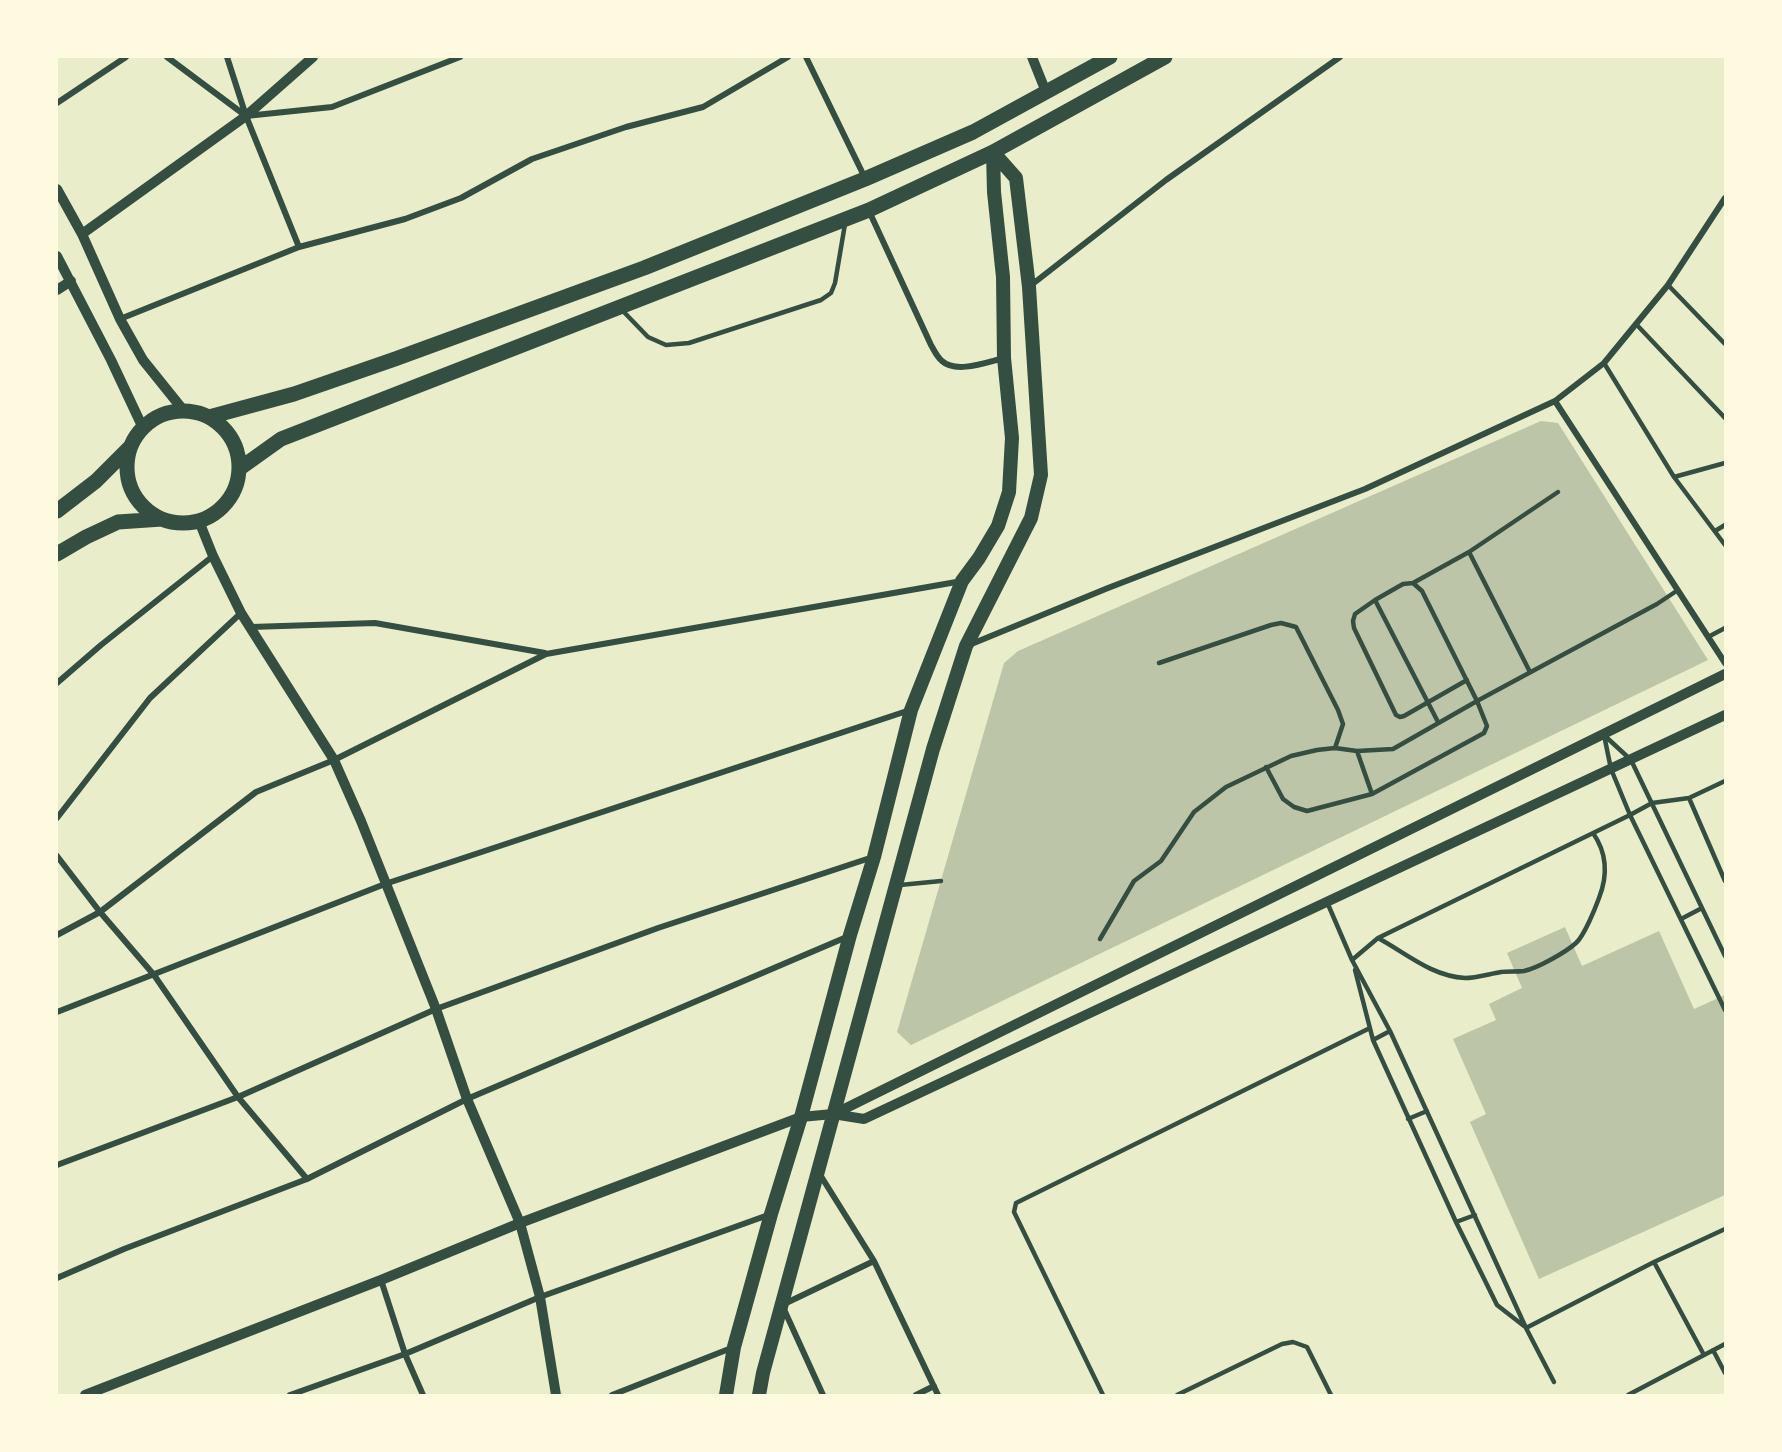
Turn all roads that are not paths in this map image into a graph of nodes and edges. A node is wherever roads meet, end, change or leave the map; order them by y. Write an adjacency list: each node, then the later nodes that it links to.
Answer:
1 (126, 57): 13 (street)
2 (167, 57): 14 (street)
3 (227, 57): 14 (street)
4 (313, 57): 14 (street)
5 (460, 57): 14 (street)
6 (788, 57): 22 (street)
7 (806, 57): 16 (street)
8 (1032, 57): 12 (street)
9 (1110, 57): 12 (highway)
10 (1165, 57): 15 (highway)
11 (1340, 57): 26 (street)
12 (1046, 92): 16 (highway)
13 (57, 103)
14 (246, 116): 21 (street); 22 (street)
15 (993, 152): 19 (highway); 26 (main road); 32 (main road)
16 (865, 179): 36 (highway)
17 (57, 189): 21 (street)
18 (1725, 198): 25 (street)
19 (869, 210): 20 (highway); 32 (street)
20 (846, 219): 28 (highway); 28 (lane)
21 (82, 234): 29 (street)
22 (299, 247): 29 (street)
23 (57, 256): 24 (street)
24 (71, 281): 27 (street); 38 (street)
25 (1668, 285): 30 (street); 31 (lane)
26 (1029, 287): 61 (main road)
27 (57, 290)
28 (620, 307): 41 (highway)
29 (120, 319): 35 (street)
30 (1636, 324): 33 (street); 37 (lane)
31 (1725, 344)
32 (1004, 358): 53 (main road)
33 (1604, 363): 34 (street); 42 (lane)
34 (1555, 401): 55 (street); 61 (street)
35 (184, 411): 36 (highway); 38 (highway)
36 (209, 417): 41 (highway)
37 (1725, 418)
38 (143, 428): 39 (highway)
39 (131, 446): 44 (highway); 45 (highway)
40 (1725, 464): 42 (lane)
41 (239, 469): 46 (highway)
42 (1674, 477): 48 (lane)
43 (1558, 492): 50 (lane)
44 (57, 511)
45 (162, 519): 46 (highway); 51 (highway)
46 (199, 521): 52 (street)
47 (1725, 525): 48 (lane)
48 (1715, 531): 49 (lane)
49 (1725, 544)
50 (1469, 552): 54 (lane); 65 (lane)
51 (57, 554)
52 (213, 556): 57 (street); 68 (street)
53 (962, 581): 62 (street); 71 (main road)
54 (1413, 583): 56 (lane); 67 (lane)
55 (1678, 590): 60 (street); 65 (lane)
56 (1375, 600): 70 (lane); 70 (lane)
57 (242, 613): 58 (street); 86 (street)
58 (250, 627): 62 (street); 77 (street)
59 (1725, 628): 60 (lane)
60 (1708, 637): 64 (street)
61 (966, 646): 93 (main road)
62 (546, 654): 77 (street)
63 (1159, 663): 75 (lane)
64 (1725, 663)
65 (1530, 672): 69 (lane)
66 (1725, 674): 74 (street)
67 (1467, 680): 69 (lane); 70 (lane)
68 (57, 683)
69 (1477, 701): 73 (lane); 82 (lane)
70 (1428, 703): 73 (lane)
71 (911, 710): 89 (main road); 92 (street)
72 (1725, 715): 78 (street)
73 (1438, 722): 76 (lane)
74 (1604, 735): 78 (lane); 80 (lane); 114 (street)
75 (1335, 748): 76 (lane); 79 (lane)
76 (1357, 751): 82 (lane)
77 (334, 760): 92 (street); 96 (street)
78 (1631, 760): 80 (street); 84 (lane)
79 (1266, 767): 82 (lane); 101 (lane)
80 (1611, 769): 85 (lane); 94 (street)
81 (1725, 781): 83 (lane)
82 (1372, 794)
83 (1689, 798): 84 (lane); 91 (lane)
84 (1652, 803): 85 (lane); 95 (lane)
85 (1630, 815): 87 (lane); 97 (lane)
86 (57, 818)
87 (1593, 833): 100 (lane); 100 (lane)
88 (57, 856): 96 (street)
89 (874, 857): 99 (main road); 105 (street)
90 (941, 881): 93 (lane)
91 (1725, 881)
92 (385, 884): 104 (street); 105 (street)
93 (897, 885): 114 (main road)
94 (1327, 902): 103 (lane); 114 (street)
95 (1702, 908): 97 (lane); 102 (lane)
96 (100, 912): 98 (street); 104 (street)
97 (1681, 919): 106 (lane)
98 (57, 935)
99 (850, 935): 112 (street); 115 (main road)
100 (1378, 938): 103 (lane)
101 (1100, 939)
102 (1725, 956)
103 (1352, 960): 108 (lane); 109 (lane)
104 (154, 975): 107 (street); 111 (street)
105 (436, 1009): 111 (street); 112 (street)
106 (1725, 1010)
107 (57, 1012)
108 (1370, 1028): 110 (lane); 150 (lane)
109 (1390, 1031): 110 (lane); 113 (lane)
110 (1373, 1040): 116 (lane)
111 (238, 1097): 117 (street); 119 (street)
112 (467, 1100): 119 (street); 123 (street)
113 (1427, 1111): 116 (lane); 121 (lane)
114 (833, 1114): 115 (street); 118 (main road)
115 (801, 1117): 120 (main road); 123 (street)
116 (1408, 1119): 122 (lane)
117 (57, 1165)
118 (817, 1170): 125 (street); 130 (main road)
119 (307, 1179): 127 (street)
120 (771, 1214): 129 (street); 133 (main road)
121 (1474, 1215): 122 (lane); 131 (lane)
122 (1456, 1222): 131 (lane)
123 (520, 1223): 128 (street); 129 (street)
124 (1725, 1229): 126 (lane)
125 (874, 1261): 130 (street); 139 (street)
126 (1654, 1262): 131 (lane); 136 (lane)
127 (57, 1278)
128 (381, 1280): 135 (street); 140 (street)
129 (540, 1297): 135 (street); 143 (street)
130 (782, 1305): 146 (main road); 147 (street)
131 (1526, 1328): 138 (lane)
132 (1725, 1344): 134 (lane)
133 (734, 1347): 144 (street); 145 (main road)
134 (1713, 1350): 136 (lane); 137 (lane)
135 (405, 1354): 141 (street); 142 (street)
136 (1704, 1355): 153 (lane)
137 (1725, 1373)
138 (1554, 1382)
139 (934, 1386): 148 (street); 149 (street)
140 (85, 1395)
141 (290, 1395)
142 (423, 1395)
143 (556, 1395)
144 (612, 1395)
145 (726, 1395)
146 (759, 1395)
147 (823, 1395)
148 (916, 1395)
149 (938, 1395)
150 (1103, 1395)
151 (1177, 1395): 152 (lane)
152 (1331, 1395)
153 (1628, 1395)

